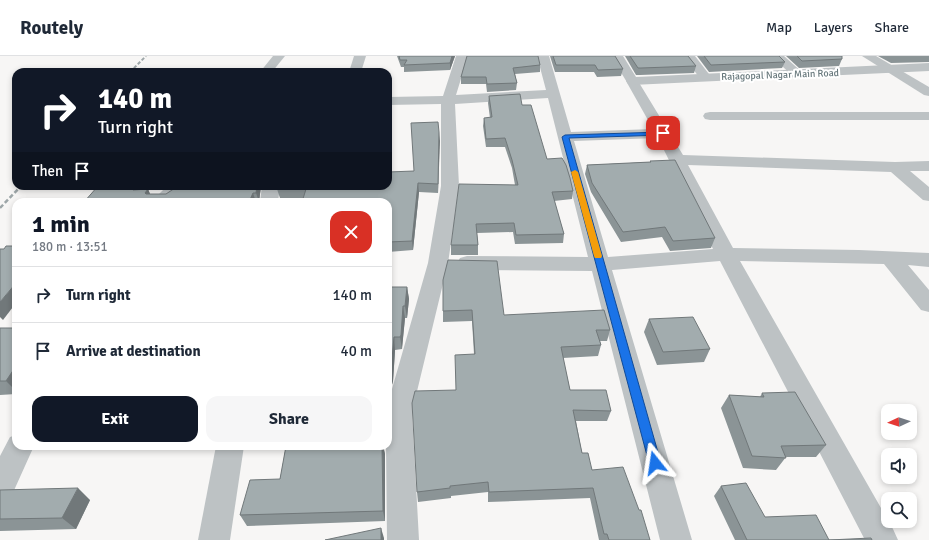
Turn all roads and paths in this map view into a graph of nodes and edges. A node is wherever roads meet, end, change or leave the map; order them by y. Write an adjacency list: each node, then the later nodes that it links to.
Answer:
1 (279, 56): 10 (street)
2 (360, 56): 11 (street)
3 (462, 56): 18 (street)
4 (543, 56): 17 (street)
5 (617, 56): 15 (street)
6 (689, 56): 14 (street)
7 (777, 56): 13 (street)
8 (868, 56): 12 (street)
9 (929, 67): 12 (street, Rajagopal Nagar Main Road)
10 (269, 68)
11 (356, 68)
12 (890, 70): 13 (street, Rajagopal Nagar Main Road); 16 (street)
13 (798, 74): 14 (street, Rajagopal Nagar Main Road)
14 (706, 78): 15 (street, Rajagopal Nagar Main Road)
15 (632, 81): 22 (street)
16 (929, 92)
17 (553, 94): 18 (street); 23 (street)
18 (448, 100): 19 (street); 33 (street)
19 (392, 101)
20 (710, 116): 21 (street)
21 (929, 116)
22 (663, 133): 23 (street); 24 (street)
23 (565, 137): 34 (street)
24 (677, 160): 26 (street); 30 (street)
25 (929, 166): 26 (street)
26 (895, 167): 28 (street)
27 (176, 190): 29 (street)
28 (929, 196)
29 (164, 198)
30 (726, 254): 31 (street); 34 (street); 42 (street)
31 (890, 258): 32 (street); 35 (street)
32 (929, 260)
33 (438, 263): 34 (street); 40 (street)
34 (600, 264): 41 (street)
35 (929, 304)
36 (18, 450): 38 (street)
37 (229, 450): 39 (street)
38 (0, 487)
39 (214, 540)
40 (403, 540)
41 (676, 540)
42 (882, 540)

